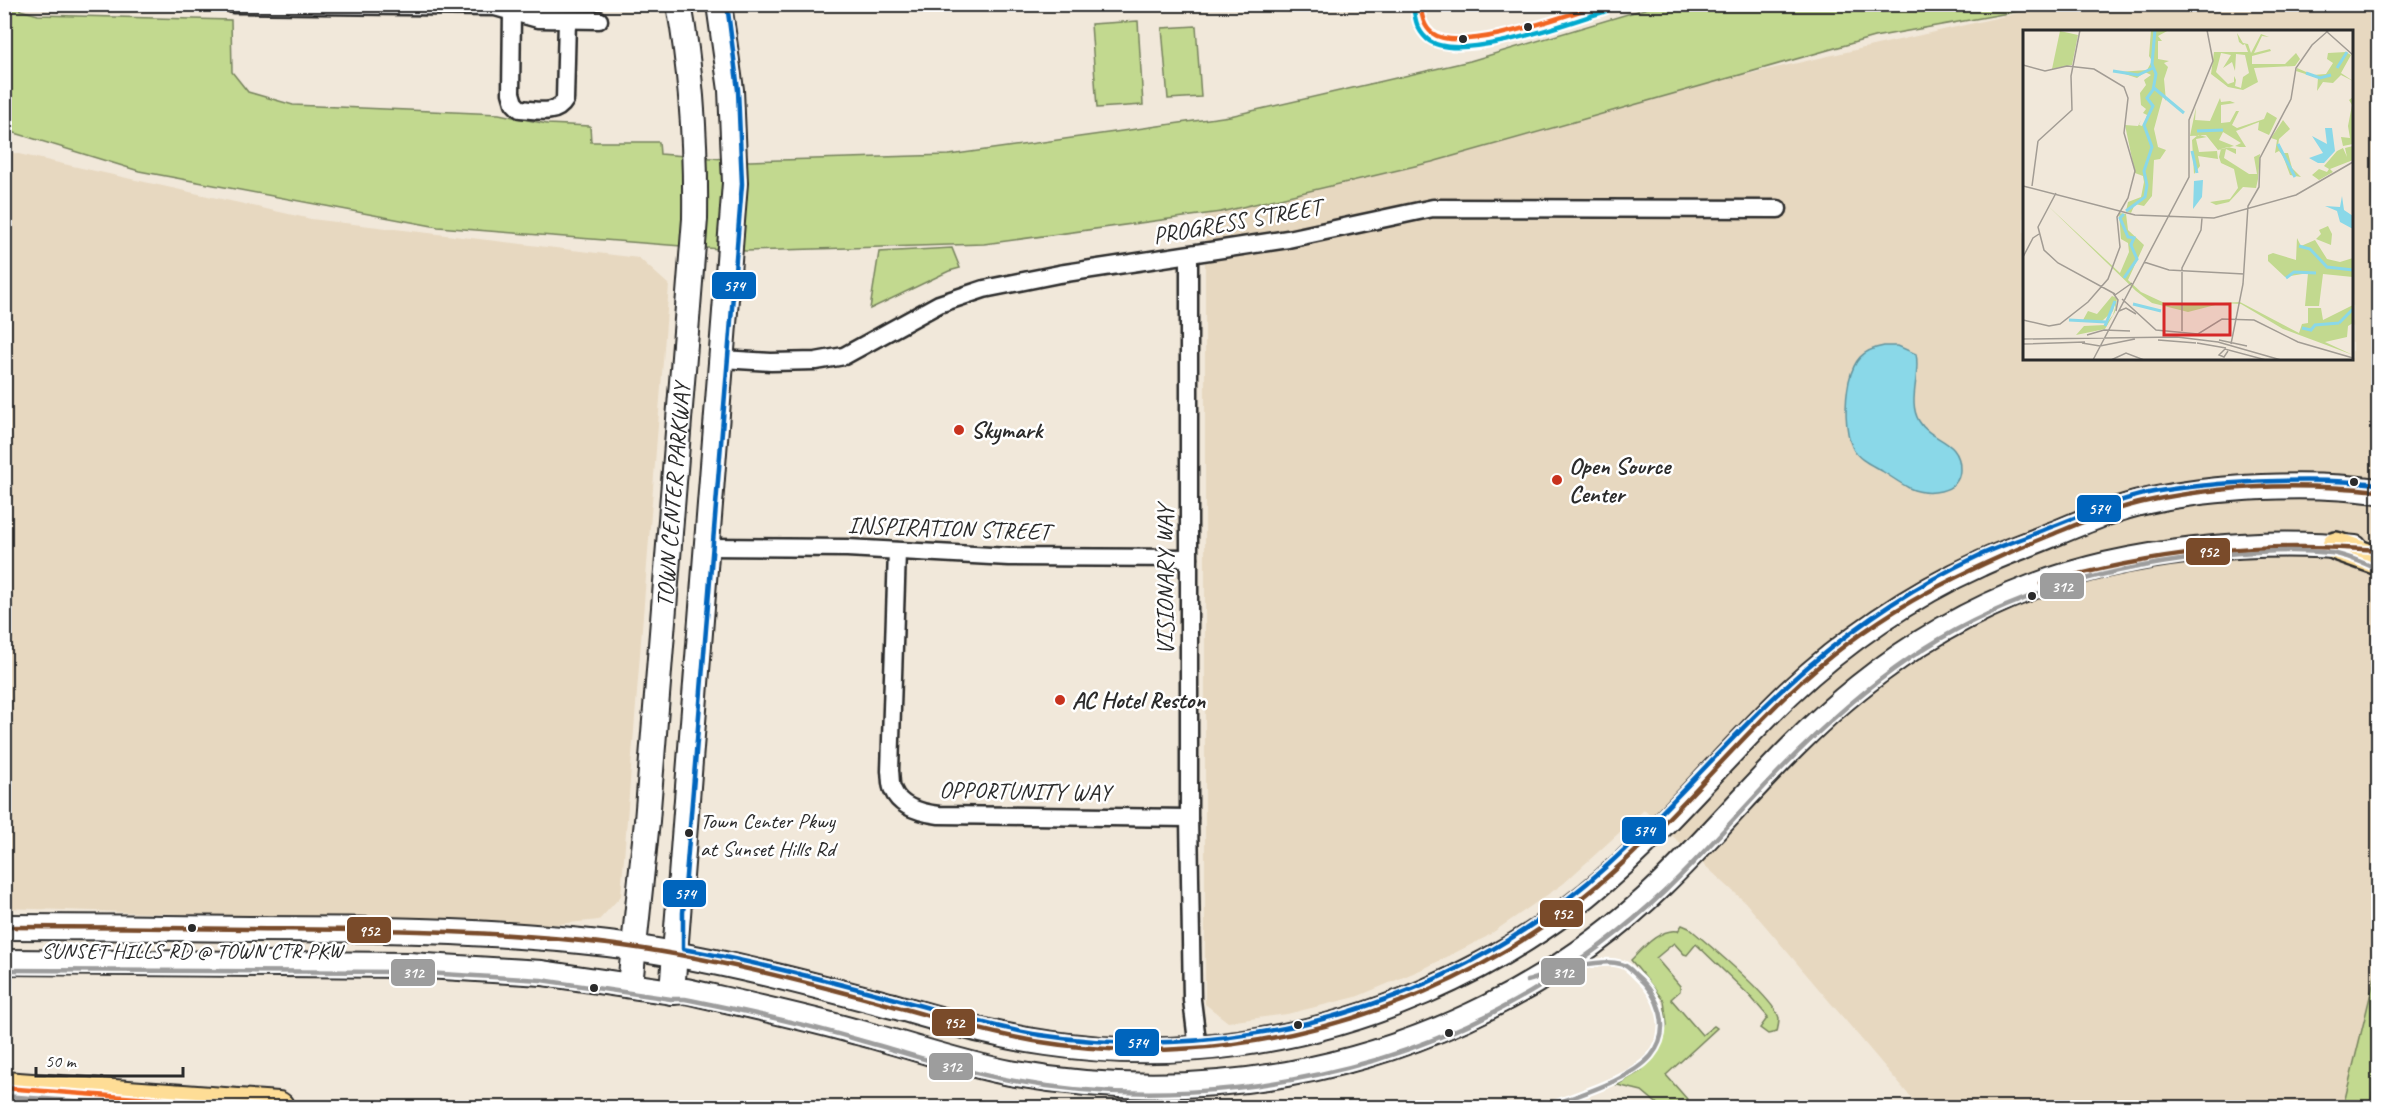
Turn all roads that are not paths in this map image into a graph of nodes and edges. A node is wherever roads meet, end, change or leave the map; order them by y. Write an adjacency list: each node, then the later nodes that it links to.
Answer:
1 (233, 4): 4 (street)
2 (679, 4): 19 (main road, TOWN CENTER PARKWAY)
3 (719, 4): 9 (main road, TOWN CENTER PARKWAY)
4 (512, 12): 5 (street); 5 (street)
5 (567, 20): 6 (street)
6 (599, 20)
7 (1778, 209): 8 (street, PROGRESS STREET)
8 (1189, 255): 9 (street, PROGRESS STREET); 15 (street, VISIONARY WAY)
9 (722, 359): 12 (main road, TOWN CENTER PARKWAY)
10 (2379, 491): 24 (main road)
11 (2336, 546): 13 (main road); 16 (main road); 23 (main road)
12 (706, 547): 14 (street, INSPIRATION STREET); 20 (main road, TOWN CENTER PARKWAY)
13 (2379, 550)
14 (897, 551): 15 (street, INSPIRATION STREET); 17 (street, OPPORTUNITY WAY)
15 (1189, 558): 17 (street, VISIONARY WAY)
16 (2379, 561)
17 (1189, 818): 24 (street, VISIONARY WAY)
18 (4, 927): 19 (main road)
19 (635, 948): 20 (main road); 22 (main road, TOWN CENTER PARKWAY)
20 (675, 955): 23 (main road, TOWN CENTER PARKWAY); 24 (main road)
21 (4, 962): 22 (main road)
22 (630, 985): 23 (main road)
23 (672, 992)
24 (1198, 1049)
25 (4, 1088): 26 (highway)
26 (278, 1107)

